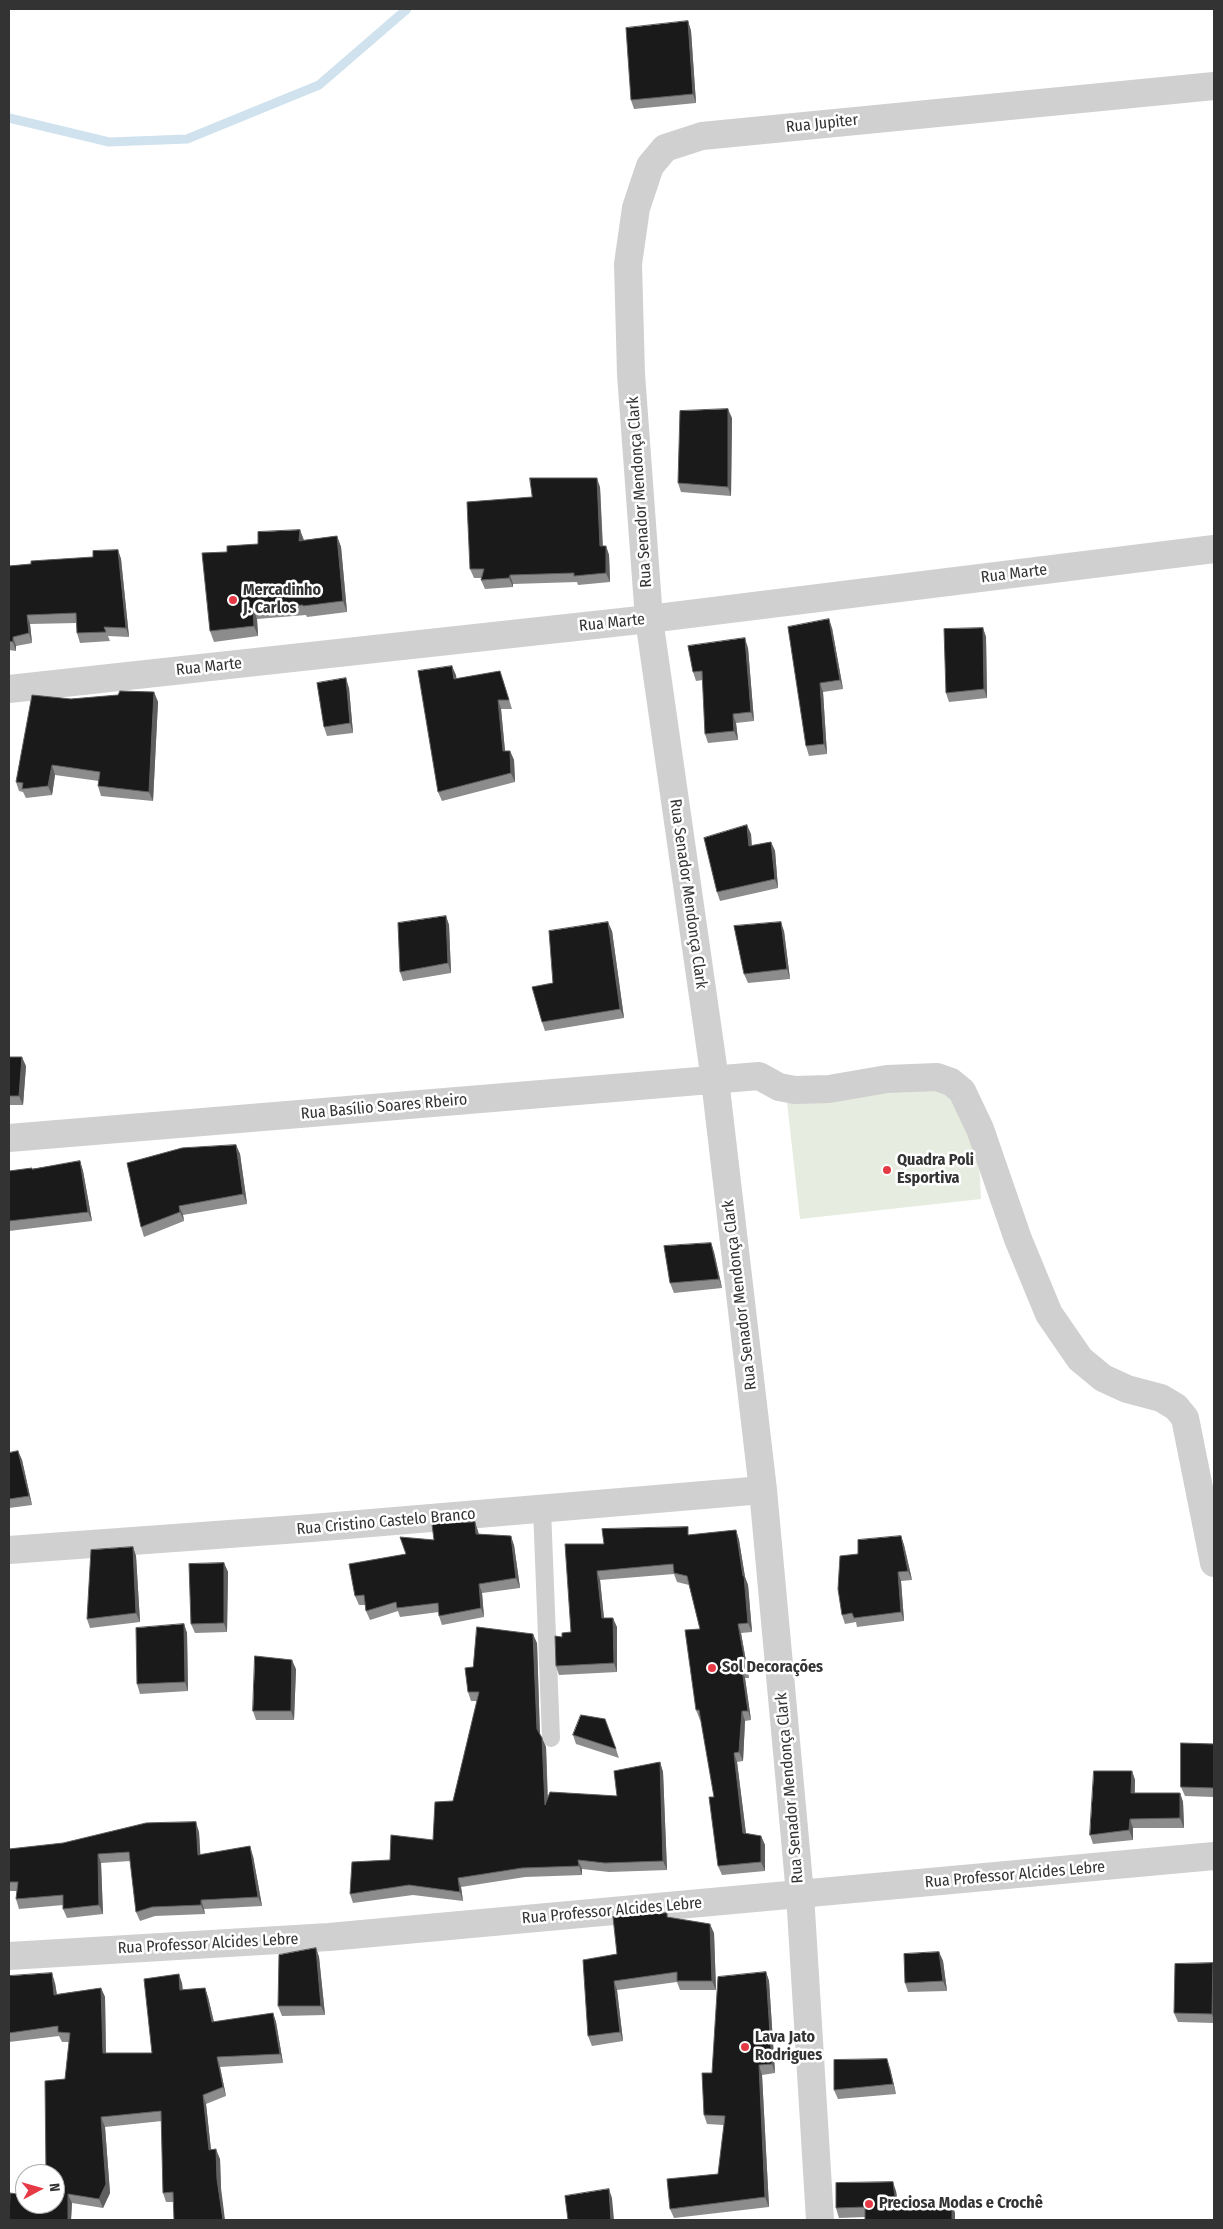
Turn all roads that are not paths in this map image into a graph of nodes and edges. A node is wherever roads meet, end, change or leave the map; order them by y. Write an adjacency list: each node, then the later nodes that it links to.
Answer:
1 (1214, 86): 2 (street, Rua Jupiter)
2 (631, 374): 4 (street, Rua Senador Mendonça Clark)
3 (1214, 549): 4 (street, Rua Marte)
4 (649, 619): 5 (street, Rua Marte); 6 (street, Rua Senador Mendonça Clark)
5 (9, 689)
6 (715, 1080): 7 (street, Rua Basílio Soares Rbeiro); 8 (street, Rua Senador Mendonça Clark); 11 (street, Rua Basílio Soares Rbeiro)
7 (9, 1138)
8 (762, 1490): 9 (street, Rua Cristino Castelo Branco); 14 (street, Rua Senador Mendonça Clark)
9 (542, 1509): 10 (street, Rua Cristino Castelo Branco); 12 (lane)
10 (9, 1550)
11 (1214, 1563)
12 (551, 1738)
13 (1214, 1856): 14 (street, Rua Professor Alcides Lebre)
14 (800, 1894): 15 (street, Rua Professor Alcides Lebre); 16 (street, Rua Senador Mendonça Clark)
15 (9, 1956)
16 (820, 2220)

